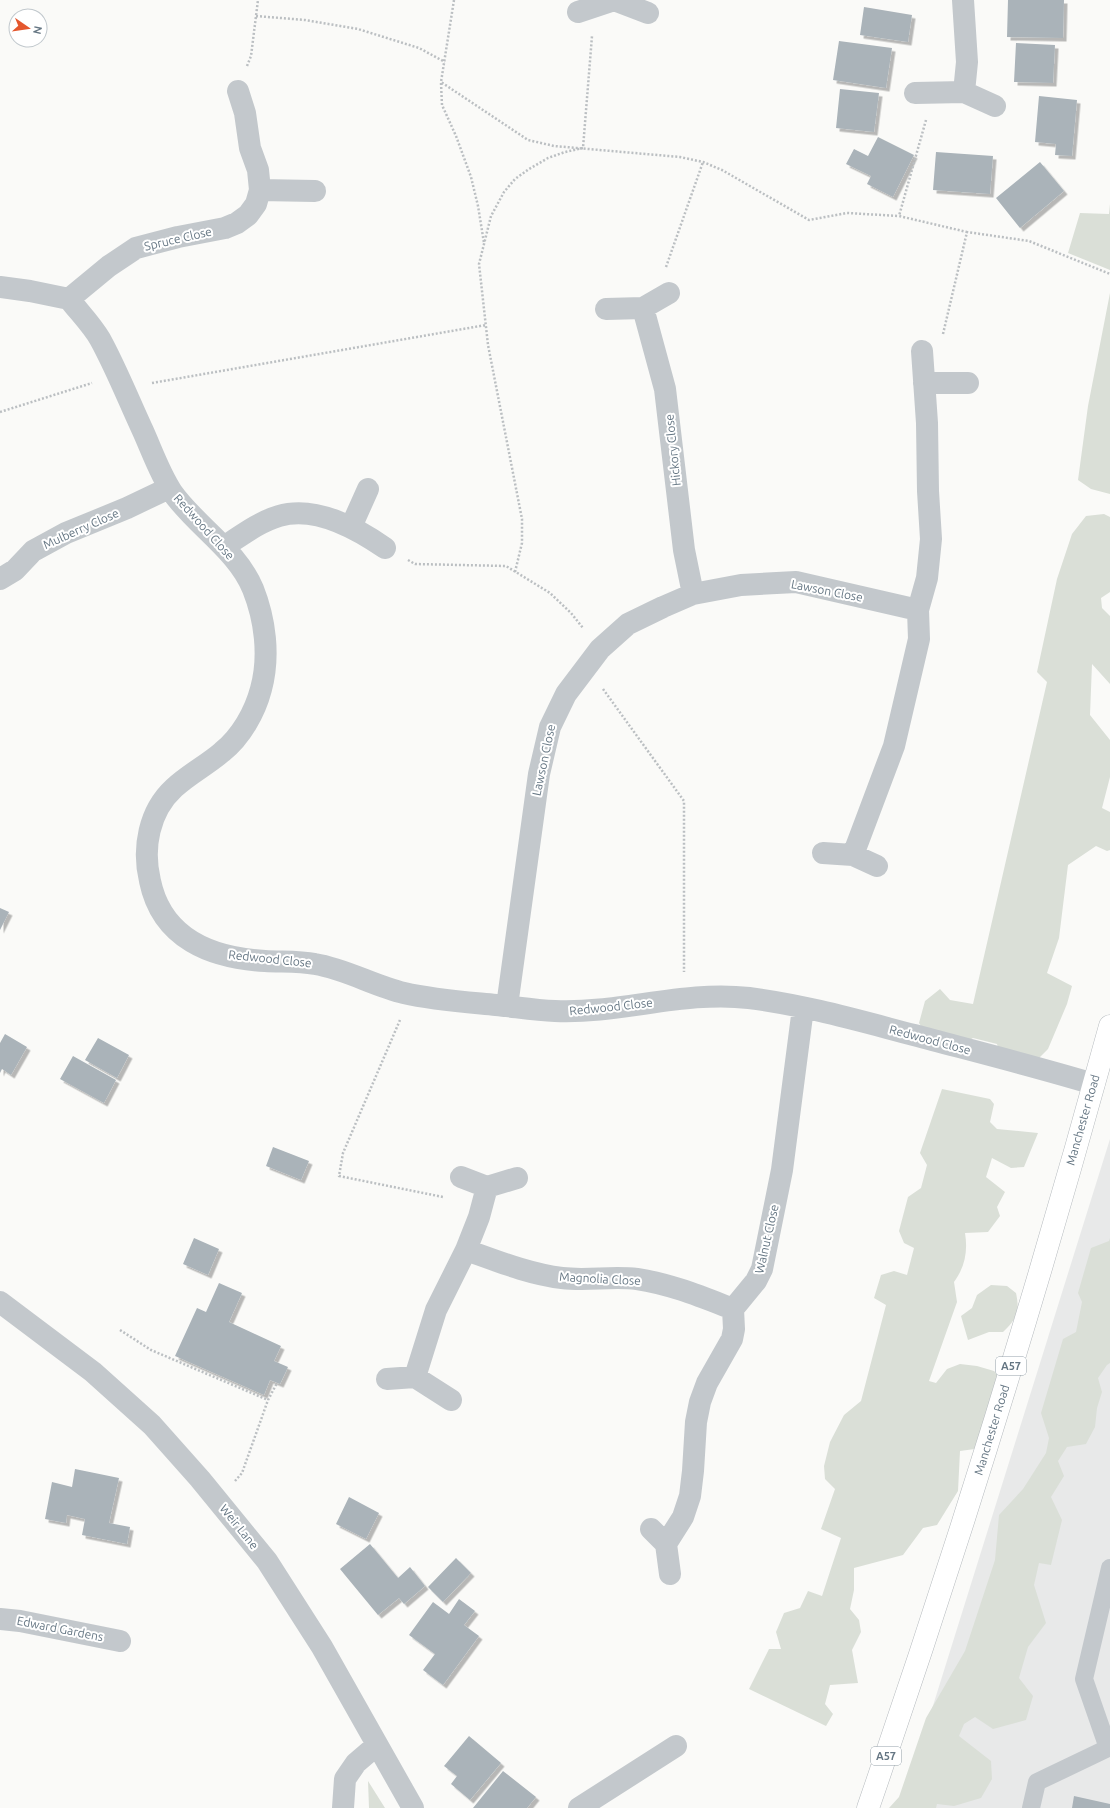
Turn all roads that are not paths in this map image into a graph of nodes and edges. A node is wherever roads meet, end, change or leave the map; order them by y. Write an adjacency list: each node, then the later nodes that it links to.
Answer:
1 (614, 0): 3 (street); 4 (street)
2 (963, 0): 6 (street)
3 (585, 9)
4 (648, 12)
5 (238, 92): 9 (street, Spruce Close)
6 (964, 92): 7 (street); 8 (street)
7 (924, 93)
8 (994, 106)
9 (260, 190): 10 (street); 12 (street, Spruce Close)
10 (315, 191)
11 (0, 287): 12 (street)
12 (69, 299): 17 (street, Redwood Close)
13 (606, 309): 23 (street, Hickory Close)
14 (922, 351): 15 (street)
15 (924, 383): 16 (street); 24 (street)
16 (968, 383)
17 (169, 488): 20 (street, Redwood Close); 22 (street, Mulberry Close)
18 (368, 489): 19 (street)
19 (351, 528): 20 (street); 21 (street)
20 (225, 546): 28 (street, Redwood Close)
21 (385, 548)
22 (0, 580)
23 (693, 594): 24 (street, Lawson Close); 28 (street, Lawson Close)
24 (918, 610): 26 (street)
25 (823, 853): 26 (street)
26 (853, 855): 27 (street)
27 (877, 866)
28 (507, 1006): 29 (street, Redwood Close)
29 (803, 1008): 31 (street, Redwood Close); 37 (street, Walnut Close)
30 (1110, 1026): 31 (main road, Manchester Road / A57)
31 (1094, 1084): 50 (main road, Manchester Road / A57)
32 (461, 1177): 34 (street)
33 (516, 1178): 34 (street)
34 (487, 1187): 35 (street)
35 (466, 1250): 37 (street, Magnolia Close); 38 (street)
36 (0, 1302): 45 (street, Weir Lane)
37 (733, 1308): 42 (street)
38 (415, 1377): 39 (street); 40 (street)
39 (387, 1379)
40 (451, 1400)
41 (1110, 1568): 51 (lane)
42 (670, 1574)
43 (0, 1619): 44 (street, Edward Gardens)
44 (120, 1641)
45 (377, 1745): 47 (street); 48 (street, Weir Lane)
46 (676, 1746): 49 (street)
47 (343, 1808)
48 (413, 1808)
49 (580, 1808)
50 (868, 1808)
51 (1031, 1808)

